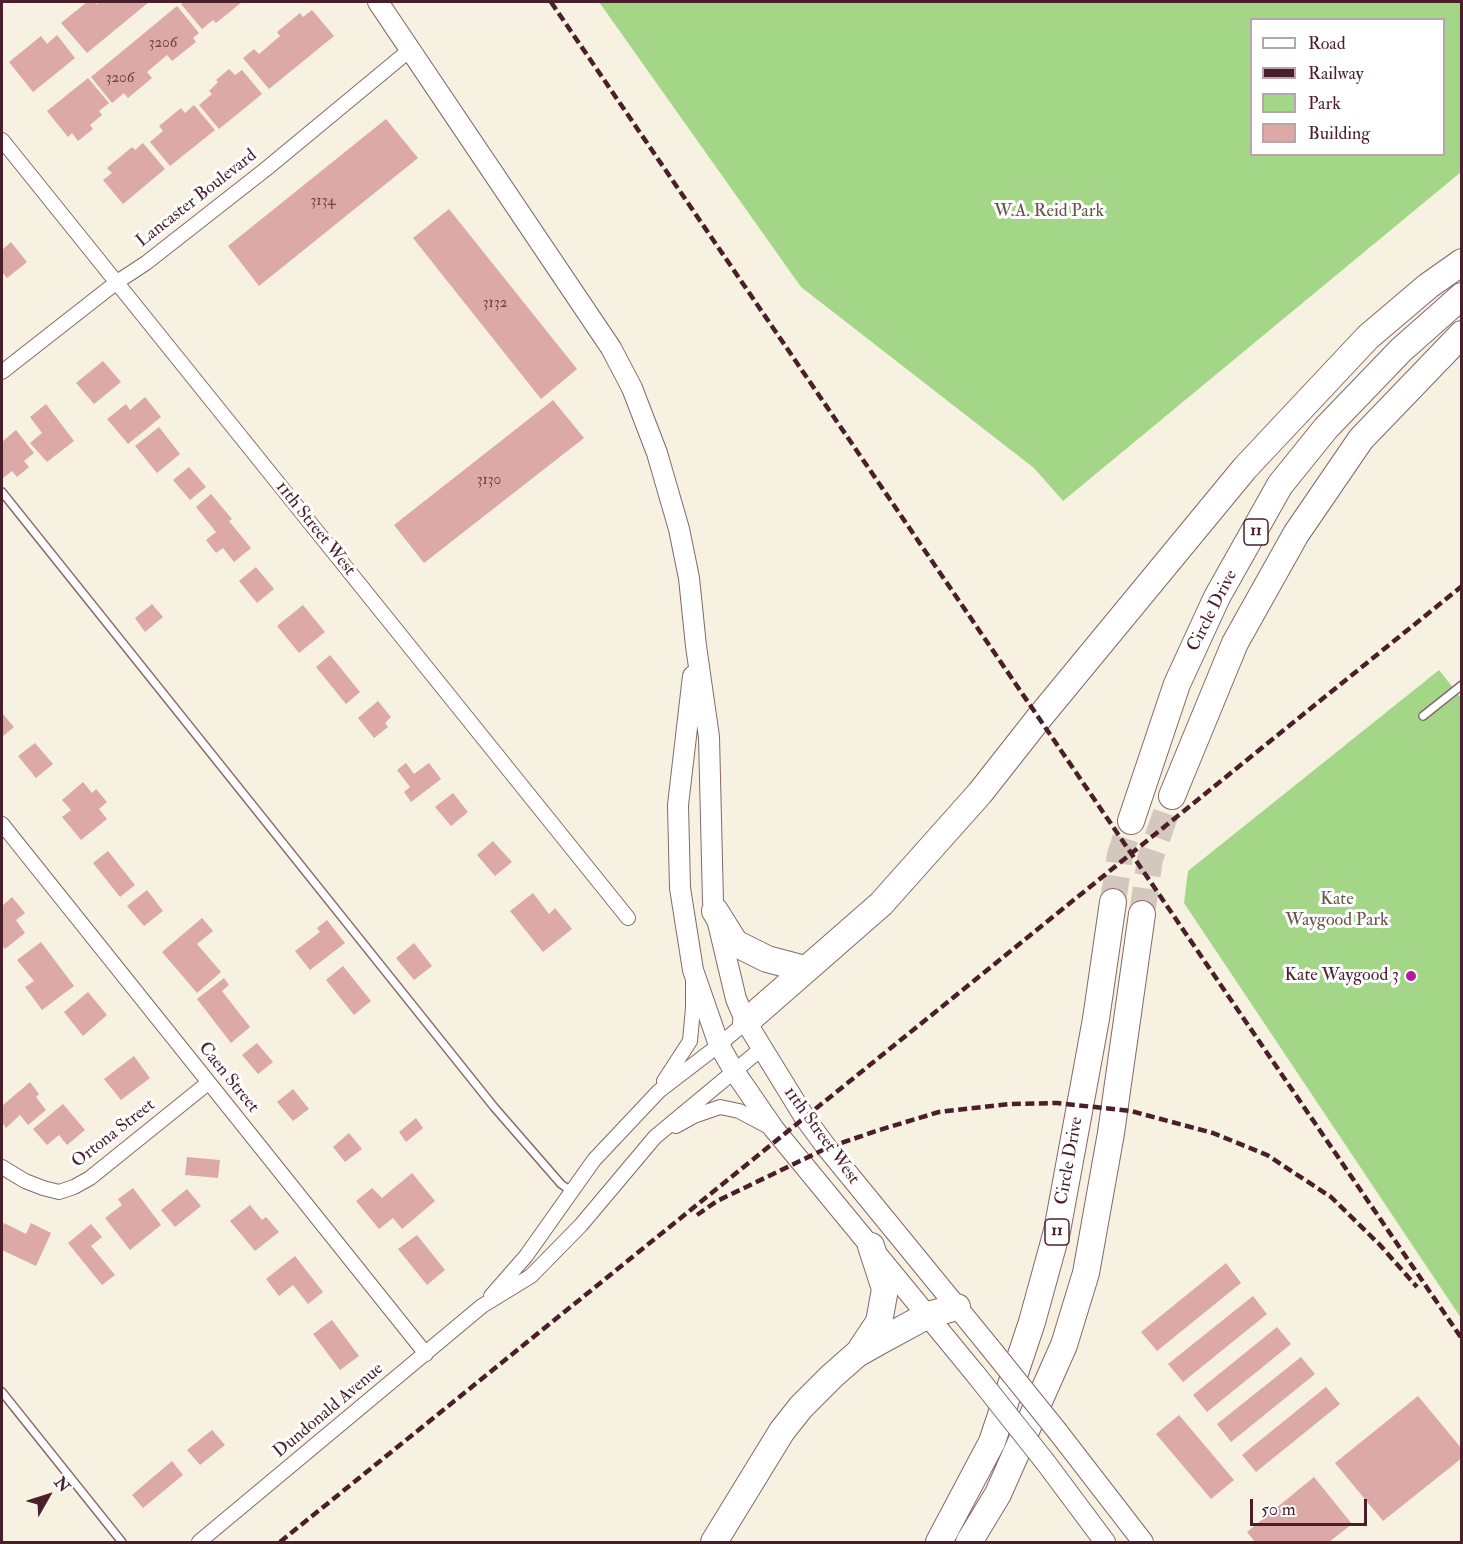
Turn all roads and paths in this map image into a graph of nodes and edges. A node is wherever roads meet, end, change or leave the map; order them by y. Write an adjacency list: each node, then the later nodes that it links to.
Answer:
1 (378, 2): 2 (main road, 11th Street West)
2 (411, 49): 5 (street, Lancaster Boulevard); 10 (main road, 11th Street West)
3 (2, 140): 5 (street, 11th Street West)
4 (1461, 262): 20 (highway)
5 (117, 282): 8 (street, Lancaster Boulevard); 19 (street, 11th Street West)
6 (1461, 296): 14 (highway, Circle Drive / 11)
7 (1461, 334): 13 (highway, Circle Drive / 11)
8 (2, 372)
9 (2, 492): 31 (lane)
10 (696, 646): 17 (main road, 11th Street West); 21 (main road, 11th Street West)
11 (1461, 685): 12 (lane)
12 (1423, 716)
13 (1172, 796)
14 (1131, 820)
15 (2, 824): 26 (street, Caen Street)
16 (1113, 902): 42 (highway, Circle Drive / 11)
17 (715, 911): 20 (highway); 22 (main road, 11th Street West)
18 (1142, 914): 43 (highway, Circle Drive / 11)
19 (628, 918)
20 (805, 969): 22 (highway)
21 (693, 970): 23 (main road, 11th Street West); 27 (street, Dundonald Avenue)
22 (746, 1022): 23 (street, Dundonald Avenue); 24 (main road, 11th Street West)
23 (719, 1045): 25 (main road, 11th Street West); 27 (street, Dundonald Avenue)
24 (761, 1049): 25 (street, Dundonald Avenue); 34 (main road, 11th Street West)
25 (734, 1071): 28 (main road, 11th Street West); 29 (street, Dundonald Avenue)
26 (208, 1083): 30 (street, Ortona Street); 36 (street, Caen Street)
27 (659, 1091): 31 (street, Dundonald Avenue)
28 (774, 1129): 29 (street, Dundonald Avenue); 32 (main road, 11th Street West)
29 (655, 1137): 33 (street, Dundonald Avenue)
30 (2, 1167)
31 (571, 1191): 33 (street, Dundonald Avenue)
32 (871, 1246): 35 (main road, 11th Street West); 37 (highway)
33 (482, 1306): 36 (street, Dundonald Avenue)
34 (957, 1307): 35 (highway); 45 (main road, 11th Street West, bridge)
35 (928, 1315): 37 (highway); 44 (main road, 11th Street West, bridge)
36 (426, 1354): 40 (street, Dundonald Avenue)
37 (857, 1354): 41 (highway)
38 (2, 1392): 39 (lane)
39 (122, 1542)
40 (198, 1542)
41 (714, 1542)
42 (939, 1542)
43 (969, 1542)
44 (1105, 1542)
45 (1143, 1542)

